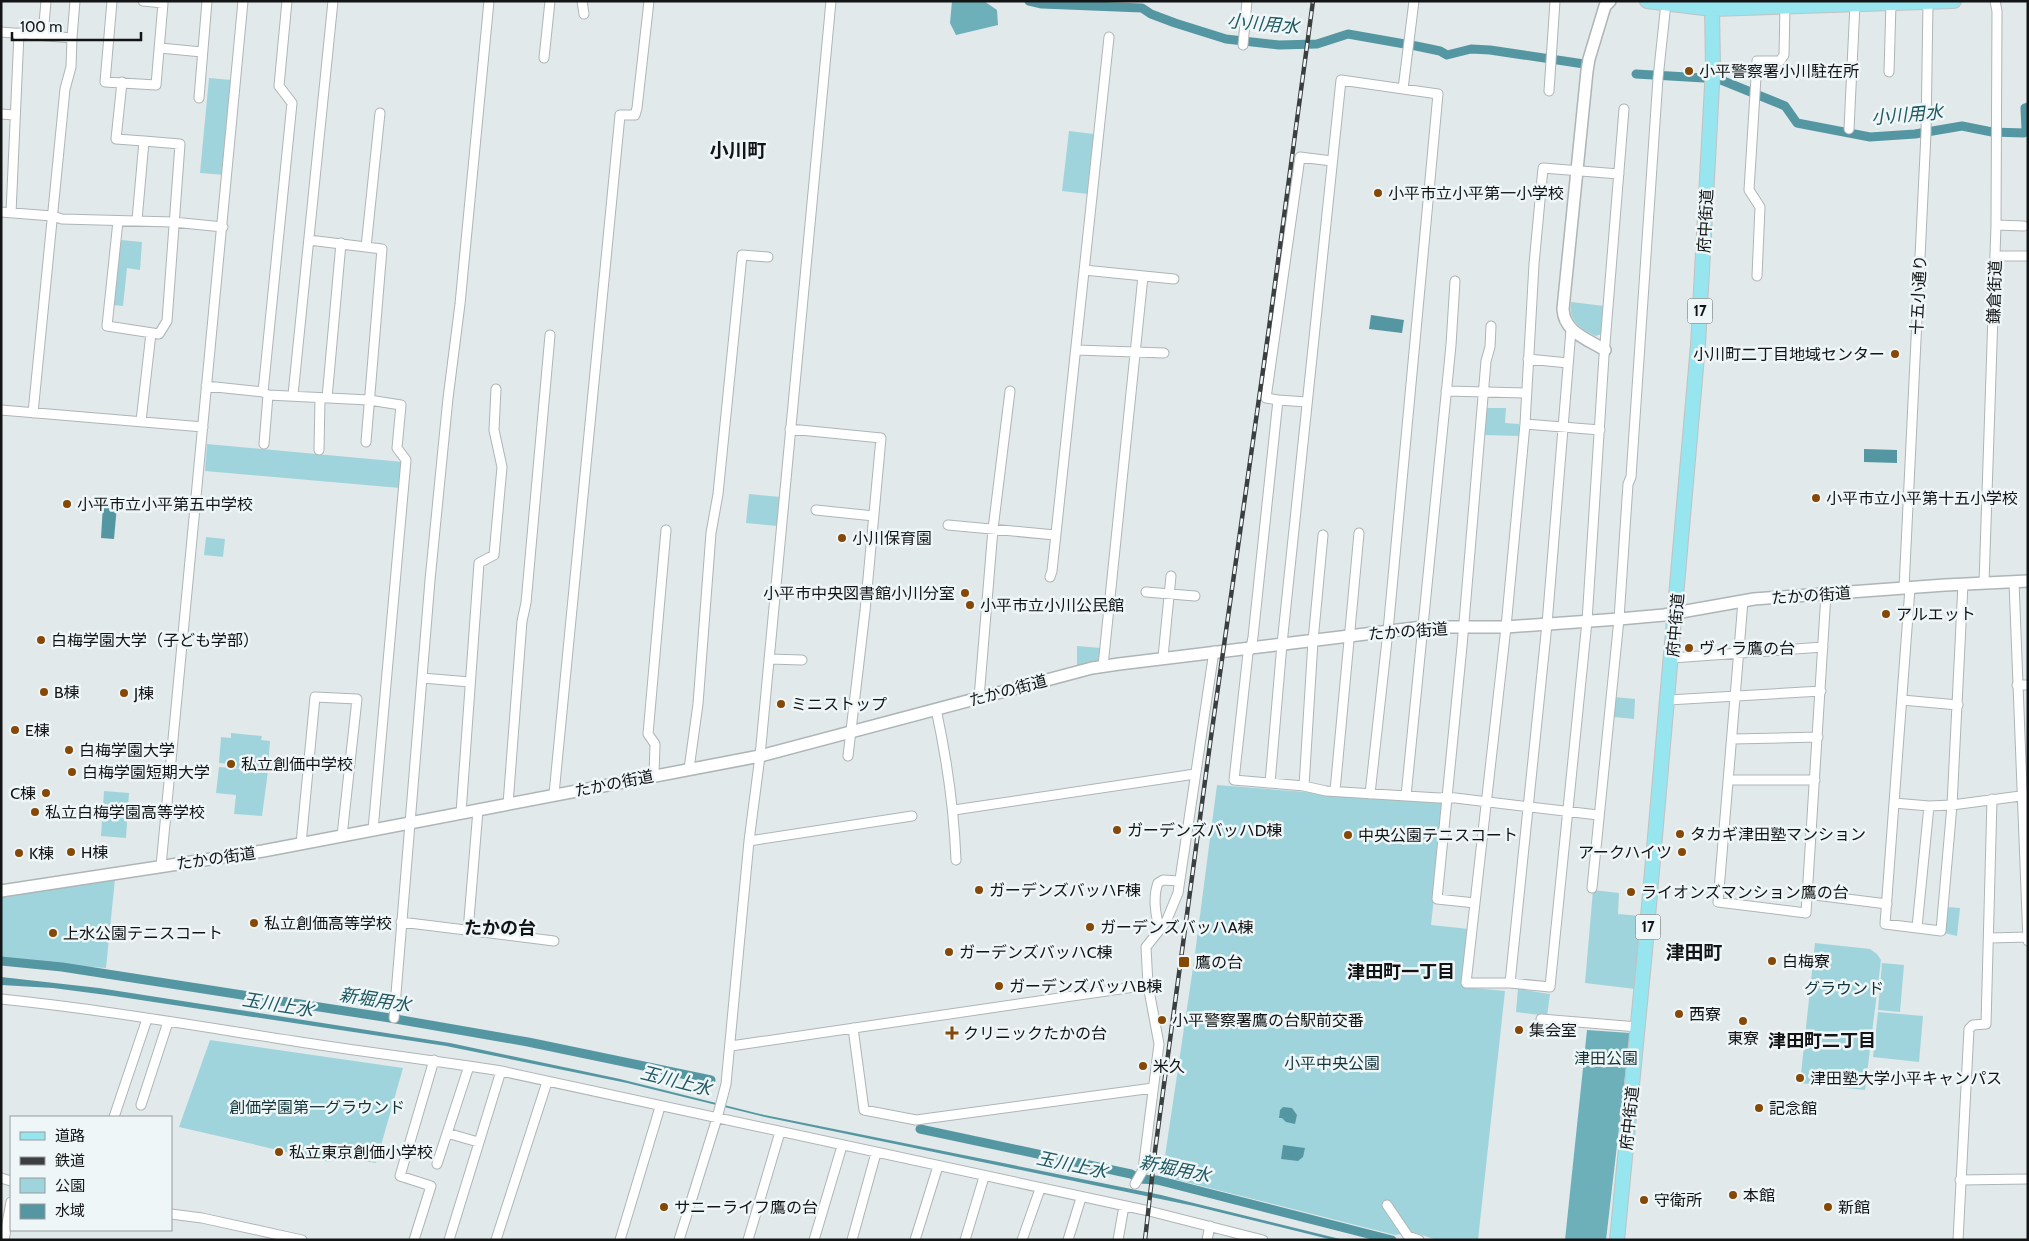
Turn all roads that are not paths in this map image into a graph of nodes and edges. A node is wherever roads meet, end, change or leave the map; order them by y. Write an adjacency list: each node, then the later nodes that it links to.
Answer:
1 (46, 1): 31 (street)
2 (75, 1): 33 (street)
3 (112, 1): 39 (street)
4 (143, 1): 35 (street)
5 (207, 1): 36 (street)
6 (243, 1): 59 (street)
7 (287, 1): 86 (street)
8 (333, 1): 60 (street)
9 (489, 1): 144 (street)
10 (550, 1): 37 (street)
11 (582, 1): 28 (street)
12 (649, 1): 168 (street)
13 (831, 1): 99 (street)
14 (1247, 1): 34 (street)
15 (1414, 1): 40 (street)
16 (1555, 1): 41 (street)
17 (1610, 1): 50 (street)
18 (1648, 1): 22 (main road)
19 (1954, 1): 21 (main road)
20 (1995, 1): 57 (street, 鎌倉街道)
21 (1933, 2): 24 (main road); 118 (street, 十五小通り)
22 (1666, 3): 27 (main road); 125 (street)
23 (1812, 3): 25 (main road); 26 (main road)
24 (1899, 3): 25 (main road); 38 (street)
25 (1856, 4): 47 (street)
26 (1785, 6): 27 (main road); 68 (street)
27 (1712, 9): 124 (main road, 府中街道 / 17)
28 (584, 14)
29 (1, 32): 30 (street)
30 (19, 33): 31 (street); 46 (street)
31 (43, 35): 33 (street)
32 (1109, 37): 66 (street)
33 (72, 38): 53 (street)
34 (1243, 41)
35 (160, 48): 36 (street); 39 (street)
36 (202, 52): 42 (street)
37 (544, 58)
38 (1889, 72)
39 (122, 82): 48 (street)
40 (1403, 89): 49 (street); 131 (street)
41 (1549, 91)
42 (199, 98)
43 (1624, 109): 51 (street)
44 (380, 113): 62 (street)
45 (1, 114): 46 (street)
46 (14, 115): 52 (street)
47 (1849, 129)
48 (144, 141): 54 (street); 56 (street)
49 (1332, 161): 91 (street); 92 (street)
50 (1577, 171): 51 (street); 72 (street); 79 (street)
51 (1619, 174): 76 (street)
52 (6, 213): 53 (street)
53 (52, 216): 55 (street); 94 (street)
54 (137, 220): 55 (street); 56 (street)
55 (118, 221): 73 (street)
56 (173, 222): 59 (street); 73 (street)
57 (1996, 225): 58 (street); 63 (street, 鎌倉街道)
58 (2024, 226)
59 (223, 227): 81 (street)
60 (309, 240): 61 (street); 88 (street)
61 (341, 243): 62 (street); 89 (street)
62 (366, 247): 90 (street)
63 (1995, 256): 64 (street); 116 (street, 鎌倉街道)
64 (2028, 256)
65 (768, 257): 160 (street)
66 (1084, 270): 67 (street); 75 (street)
67 (1143, 276): 69 (street); 77 (street)
68 (1757, 276)
69 (1174, 279)
70 (1455, 281): 84 (street)
71 (1491, 326): 85 (street)
72 (1571, 330): 76 (street); 80 (street)
73 (151, 333): 95 (street)
74 (550, 335): 176 (street)
75 (1076, 350): 77 (street); 110 (street)
76 (1605, 350): 100 (street)
77 (1135, 352): 78 (street); 143 (street)
78 (1164, 353)
79 (1528, 359): 80 (street); 87 (street)
80 (1568, 363): 98 (street)
81 (206, 386): 86 (street); 97 (street)
82 (496, 389): 145 (street)
83 (1010, 391): 108 (street)
84 (1446, 391): 85 (street); 128 (street)
85 (1484, 392): 87 (street); 129 (street)
86 (265, 393): 88 (street); 102 (street)
87 (1526, 393): 96 (street)
88 (293, 395): 89 (street)
89 (324, 398): 90 (street); 103 (street)
90 (369, 400): 101 (street); 188 (street)
91 (1278, 400): 92 (street); 136 (street)
92 (1307, 402): 134 (street)
93 (1, 410): 94 (street)
94 (33, 413): 95 (street)
95 (141, 421): 97 (street)
96 (1525, 424): 98 (street); 130 (street)
97 (203, 427): 193 (street)
98 (1562, 427): 100 (street); 127 (street)
99 (790, 429): 105 (street); 141 (street)
100 (1600, 430): 126 (street)
101 (366, 442)
102 (264, 444)
103 (319, 450)
104 (816, 510): 105 (street)
105 (874, 516): 155 (street)
106 (948, 525): 108 (street)
107 (666, 530): 162 (street)
108 (993, 530): 110 (street); 150 (street)
109 (1359, 533): 132 (street)
110 (1056, 535): 113 (street)
111 (1323, 535): 133 (street)
112 (1171, 576): 120 (street)
113 (1050, 577)
114 (2028, 581): 115 (street, たかの街道)
115 (2014, 582): 116 (street, たかの街道); 146 (street)
116 (1984, 583): 117 (street, たかの街道)
117 (1963, 584): 118 (street, たかの街道); 153 (street)
118 (1907, 588): 121 (street, たかの街道); 152 (street, 十五小通り)
119 (1146, 592): 120 (street)
120 (1169, 593): 122 (street); 139 (street)
121 (1826, 594): 123 (street, たかの街道); 135 (street)
122 (1195, 596)
123 (1744, 601): 124 (street, たかの街道); 138 (street)
124 (1676, 613): 125 (street, たかの街道); 140 (main road, 府中街道 / 17)
125 (1619, 619): 126 (street, たかの街道); 184 (street)
126 (1587, 620): 127 (street, たかの街道); 182 (street)
127 (1546, 624): 130 (street, たかの街道); 178 (street)
128 (1423, 627): 129 (street, たかの街道); 131 (street, たかの街道); 171 (street)
129 (1462, 627): 130 (street, たかの街道); 172 (street)
130 (1506, 627): 174 (street)
131 (1388, 631): 132 (street, たかの街道); 169 (street)
132 (1348, 636): 133 (street, たかの街道); 167 (street)
133 (1313, 641): 134 (street, たかの街道); 166 (street)
134 (1282, 644): 136 (street, たかの街道); 165 (street)
135 (1823, 647): 138 (street); 148 (street)
136 (1251, 648): 137 (street, たかの街道); 165 (street)
137 (1214, 651): 139 (street, たかの街道); 161 (street)
138 (1739, 653): 140 (street); 149 (street)
139 (1163, 657): 143 (street, たかの街道)
140 (1672, 658): 151 (main road, 府中街道 / 17)
141 (769, 659): 142 (street); 158 (street)
142 (802, 660)
143 (1103, 666): 150 (street, たかの街道)
144 (422, 678): 145 (street); 186 (street)
145 (470, 682): 183 (street)
146 (2017, 685): 147 (street); 170 (street)
147 (2028, 685)
148 (1821, 691): 149 (street); 156 (street)
149 (1735, 696): 151 (street); 157 (street)
150 (979, 698): 154 (street, たかの街道)
151 (1668, 700): 215 (main road, 府中街道 / 17)
152 (1902, 700): 153 (street); 175 (street, 十五小通り)
153 (1958, 705): 177 (street)
154 (936, 709): 155 (street, たかの街道); 181 (street)
155 (852, 731): 158 (street, たかの街道); 159 (street)
156 (1818, 737): 157 (street); 164 (street)
157 (1732, 739): 163 (street)
158 (760, 756): 160 (street, たかの街道); 190 (street)
159 (848, 756)
160 (689, 769): 162 (street, たかの街道)
161 (1195, 774): 181 (street); 194 (street)
162 (654, 776): 168 (street, たかの街道)
163 (1728, 780): 164 (street); 197 (street)
164 (1815, 780): 197 (street)
165 (1270, 783): 166 (street)
166 (1304, 786): 167 (street)
167 (1335, 791): 169 (street)
168 (554, 794): 176 (street, たかの街道)
169 (1370, 794): 171 (street)
170 (2025, 795): 173 (street); 187 (street)
171 (1406, 796): 172 (street)
172 (1447, 797): 174 (street); 198 (street)
173 (1992, 799): 177 (street); 205 (street)
174 (1486, 802): 178 (street); 198 (street)
175 (1894, 803): 179 (street); 199 (street, 十五小通り)
176 (508, 804): 180 (street, たかの街道)
177 (1952, 805): 179 (street); 201 (street)
178 (1528, 806): 182 (street); 208 (street)
179 (1929, 806): 201 (street)
180 (478, 810): 183 (street, たかの街道); 203 (street)
181 (954, 810): 192 (street)
182 (1568, 811): 184 (street); 208 (street)
183 (462, 813): 186 (street, たかの街道)
184 (1598, 815): 195 (street)
185 (912, 816): 190 (street)
186 (410, 823): 188 (street, たかの街道); 200 (street)
187 (2025, 829): 204 (street)
188 (374, 830): 189 (street, たかの街道)
189 (342, 836): 191 (street, たかの街道); 191 (street)
190 (749, 841): 217 (street)
191 (301, 844): 193 (street, たかの街道)
192 (956, 860)
193 (160, 866): 196 (street, たかの街道)
194 (1180, 881): 202 (street); 202 (street)
195 (1592, 888)
196 (1, 891)
197 (1807, 894): 199 (street)
198 (1475, 903): 208 (street)
199 (1887, 904): 201 (street, 十五小通り)
200 (401, 922): 203 (street); 211 (street)
201 (1917, 927)
202 (1160, 928): 209 (street)
203 (468, 932): 207 (street)
204 (2028, 937): 205 (street); 206 (street)
205 (1989, 938): 236 (street)
206 (2028, 941)
207 (554, 942)
208 (1510, 983)
209 (1148, 986): 216 (street); 222 (street)
210 (1, 999): 212 (street)
211 (394, 1018)
212 (147, 1019): 214 (street); 225 (street)
213 (1541, 1019): 215 (street)
214 (168, 1022): 218 (street); 223 (street)
215 (1638, 1027): 263 (main road, 府中街道 / 17)
216 (853, 1028): 217 (street); 222 (street)
217 (731, 1046): 226 (street)
218 (434, 1060): 219 (street); 247 (street)
219 (469, 1066): 220 (street); 228 (street)
220 (501, 1071): 221 (street); 229 (street)
221 (548, 1082): 224 (street); 249 (street)
222 (1153, 1088): 237 (street)
223 (141, 1105)
224 (660, 1107): 226 (street); 250 (street)
225 (114, 1116)
226 (717, 1118): 227 (street); 251 (street)
227 (780, 1132): 230 (street); 252 (street)
228 (448, 1133): 229 (street); 232 (street)
229 (478, 1142): 248 (street)
230 (842, 1146): 231 (street); 253 (street)
231 (876, 1153): 233 (street); 254 (street)
232 (437, 1164)
233 (938, 1166): 234 (street); 255 (street)
234 (984, 1177): 238 (street); 256 (street)
235 (2028, 1178): 236 (street)
236 (1960, 1180): 264 (street)
237 (1136, 1182)
238 (1040, 1189): 239 (street); 257 (street)
239 (1081, 1198): 240 (street); 258 (street)
240 (1129, 1205): 244 (street); 259 (street)
241 (1387, 1206): 262 (street)
242 (10, 1207): 245 (street)
243 (172, 1214): 246 (street)
244 (1210, 1226): 260 (street); 261 (street)
245 (4, 1240)
246 (302, 1240)
247 (414, 1240)
248 (449, 1240)
249 (496, 1240)
250 (620, 1240)
251 (679, 1240)
252 (748, 1240)
253 (814, 1240)
254 (852, 1240)
255 (916, 1240)
256 (965, 1240)
257 (1022, 1240)
258 (1068, 1240)
259 (1118, 1240)
260 (1207, 1240)
261 (1263, 1240)
262 (1419, 1240)
263 (1617, 1240)
264 (1958, 1240)

